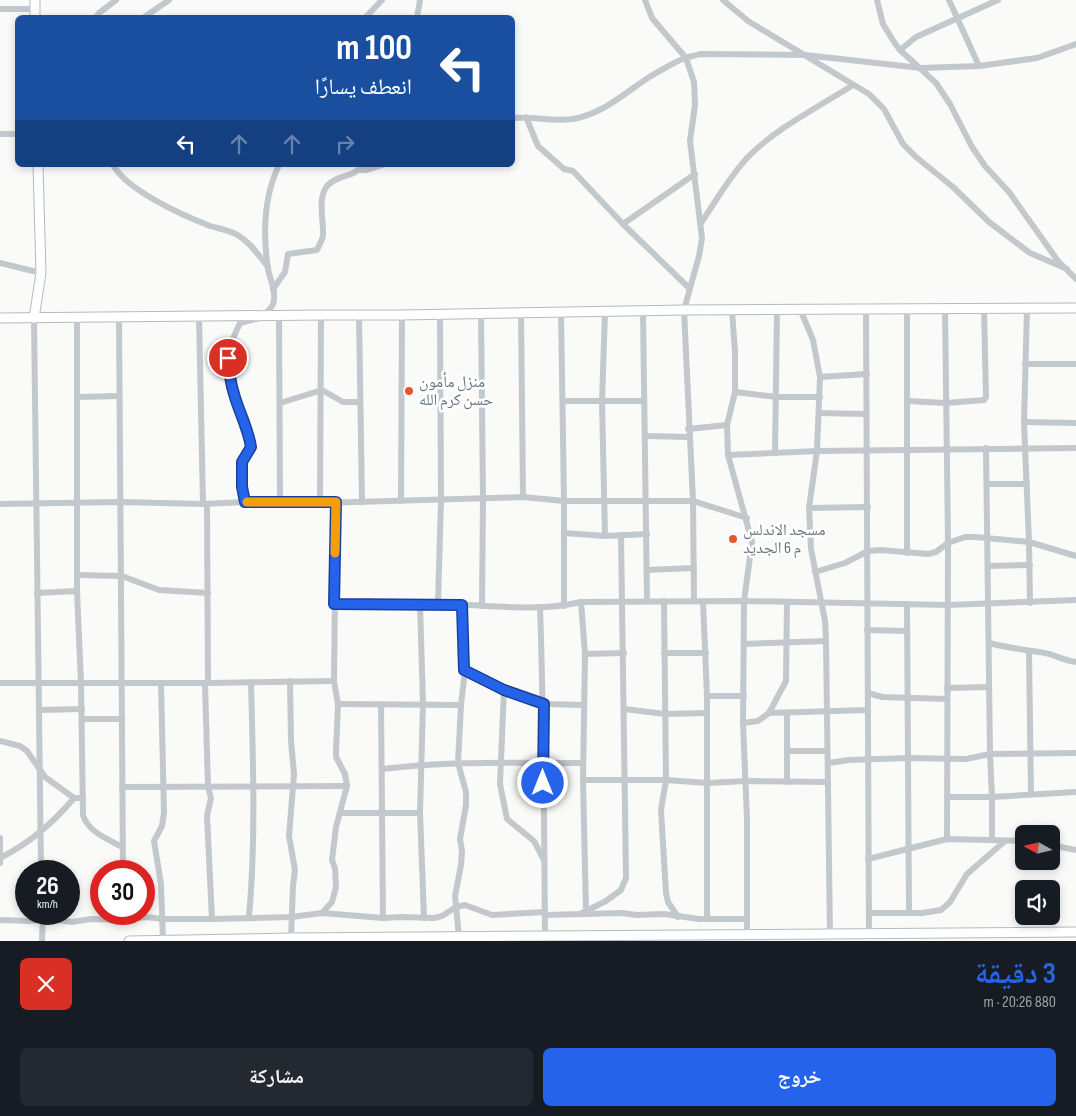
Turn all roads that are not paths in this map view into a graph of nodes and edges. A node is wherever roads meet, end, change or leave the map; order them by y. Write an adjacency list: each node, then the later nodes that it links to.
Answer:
1 (116, 0): 12 (street)
2 (169, 0): 13 (street)
3 (382, 0): 14 (street)
4 (420, 0): 15 (street)
5 (645, 0): 20 (street)
6 (723, 0): 19 (street)
7 (877, 0): 18 (street)
8 (949, 0): 16 (street)
9 (998, 0): 16 (street)
10 (0, 9): 11 (street)
11 (35, 9)
12 (97, 15)
13 (147, 15)
14 (368, 15)
15 (417, 15)
16 (958, 17): 18 (street); 21 (street)
17 (1076, 44): 21 (street)
18 (900, 50): 22 (street)
19 (805, 55): 20 (street); 22 (street); 23 (street)
20 (686, 58): 24 (street); 33 (street)
21 (979, 66): 22 (street)
22 (921, 68): 38 (street)
23 (853, 85): 34 (street); 38 (street)
24 (526, 117): 25 (street); 35 (street)
25 (515, 118)
26 (0, 134): 27 (street)
27 (15, 134)
28 (38, 167): 39 (street)
29 (114, 167): 37 (street)
30 (278, 167): 37 (street)
31 (376, 167): 32 (street)
32 (361, 168): 42 (street)
33 (695, 174): 34 (street); 35 (street)
34 (701, 223): 41 (street)
35 (623, 224): 41 (street)
36 (0, 263): 39 (street)
37 (268, 267): 42 (street)
38 (1067, 269): 40 (street)
39 (41, 273): 66 (street)
40 (1076, 279)
41 (689, 288): 50 (street)
42 (273, 290): 59 (street)
43 (945, 308): 44 (street); 49 (street); 84 (street)
44 (984, 308): 45 (street); 84 (street)
45 (1027, 308): 46 (street); 68 (street)
46 (1076, 308)
47 (800, 309): 48 (street); 52 (street); 71 (street)
48 (866, 309): 49 (street); 70 (street)
49 (907, 309): 81 (street)
50 (684, 310): 51 (street); 53 (street); 90 (street)
51 (732, 310): 52 (street); 73 (street)
52 (777, 310): 76 (street)
53 (643, 311): 55 (street); 80 (street)
54 (561, 312): 55 (street); 58 (street); 78 (street)
55 (605, 312): 79 (street)
56 (440, 314): 57 (street); 62 (street); 106 (street)
57 (481, 314): 58 (street); 105 (street)
58 (521, 314): 104 (street)
59 (271, 315): 60 (street); 63 (street); 83 (street); 114 (street)
60 (321, 315): 61 (street); 72 (street)
61 (359, 315): 62 (street); 82 (street)
62 (402, 315): 107 (street)
63 (200, 316): 67 (street); 121 (street)
64 (77, 317): 66 (street); 67 (street); 74 (street)
65 (0, 318): 66 (street)
66 (34, 318): 118 (street)
67 (119, 318): 75 (street)
68 (1026, 364): 69 (street); 87 (street)
69 (1076, 364)
70 (867, 374): 71 (street); 86 (street)
71 (820, 377): 77 (street)
72 (322, 390): 82 (street); 83 (street); 119 (street)
73 (735, 392): 76 (street); 89 (street)
74 (77, 396): 75 (street); 112 (street)
75 (119, 396): 113 (street)
76 (777, 397): 77 (street); 100 (street)
77 (820, 397): 85 (street)
78 (563, 401): 79 (street); 108 (street)
79 (602, 401): 80 (street); 109 (street)
80 (644, 401): 91 (street)
81 (907, 401): 84 (street); 96 (street)
82 (360, 402): 117 (street)
83 (280, 403): 115 (street)
84 (946, 403): 97 (street)
85 (819, 413): 86 (street); 98 (street)
86 (866, 414): 99 (street)
87 (1024, 422): 88 (street); 94 (street)
88 (1076, 423)
89 (727, 425): 90 (street); 101 (street)
90 (688, 429): 92 (street)
91 (645, 436): 92 (street); 110 (street)
92 (689, 437): 111 (street)
93 (986, 448): 94 (street); 97 (street); 102 (street)
94 (1026, 448): 95 (street); 103 (street)
95 (1076, 448)
96 (907, 449): 97 (street); 99 (street); 133 (street)
97 (946, 449): 131 (street)
98 (817, 451): 99 (street); 100 (street); 123 (street)
99 (867, 451): 122 (street)
100 (775, 453): 101 (street)
101 (728, 455): 124 (street)
102 (987, 484): 103 (street); 129 (street)
103 (1027, 484): 130 (street)
104 (523, 497): 105 (street); 108 (street)
105 (483, 498): 106 (street); 164 (street)
106 (441, 500): 107 (street); 159 (street)
107 (401, 501): 117 (street)
108 (564, 501): 109 (street); 125 (street)
109 (605, 501): 110 (street); 128 (street)
110 (646, 501): 111 (street); 126 (street)
111 (693, 501): 124 (street); 137 (street)
112 (77, 502): 113 (street); 118 (street); 140 (street)
113 (119, 502): 121 (street); 141 (street)
114 (245, 502): 115 (street); 121 (street)
115 (280, 502): 119 (street)
116 (336, 502): 117 (street); 119 (street); 157 (street)
117 (362, 502)
118 (37, 503): 120 (street); 143 (street)
119 (320, 503)
120 (0, 504)
121 (205, 504): 144 (street)
122 (868, 507): 123 (street); 132 (street)
123 (809, 508): 139 (street)
124 (747, 518): 148 (street)
125 (564, 533): 128 (street); 165 (street)
126 (647, 534): 127 (street); 138 (street)
127 (621, 535): 128 (street); 150 (street)
128 (605, 536)
129 (988, 538): 130 (street); 131 (street); 136 (street)
130 (1029, 542): 134 (street); 135 (street)
131 (948, 543): 133 (street); 163 (street)
132 (868, 551): 133 (street); 139 (street); 160 (street)
133 (907, 553)
134 (1076, 556)
135 (1030, 565): 136 (street); 156 (street)
136 (988, 566): 155 (street)
137 (694, 568): 138 (street); 147 (street)
138 (647, 570): 151 (street)
139 (815, 572): 154 (street)
140 (77, 575): 141 (street); 142 (street)
141 (122, 576): 144 (street); 182 (street)
142 (77, 591): 143 (street); 186 (street)
143 (37, 593): 185 (street)
144 (208, 593): 188 (street)
145 (1076, 600): 156 (street)
146 (664, 601): 147 (street); 151 (street); 175 (street)
147 (694, 601): 152 (street)
148 (744, 601): 152 (street); 153 (street); 172 (street)
149 (581, 602): 150 (street); 165 (street); 177 (street)
150 (623, 602): 151 (street); 174 (street)
151 (647, 602)
152 (703, 602): 176 (street)
153 (787, 602): 154 (street); 170 (street)
154 (820, 602): 160 (street); 169 (street)
155 (988, 603): 156 (street); 163 (street); 171 (street)
156 (1030, 603)
157 (334, 604): 158 (street); 181 (street)
158 (420, 604): 159 (street); 199 (street)
159 (438, 604): 162 (street)
160 (868, 604): 161 (street); 167 (street)
161 (907, 604): 163 (street); 168 (street)
162 (462, 605): 164 (street); 179 (street)
163 (948, 605): 190 (street)
164 (482, 606): 166 (street)
165 (564, 606): 166 (street)
166 (540, 607): 200 (street)
167 (867, 630): 168 (street); 192 (street)
168 (907, 632): 196 (street)
169 (826, 641): 170 (street); 207 (street)
170 (786, 643): 172 (street); 209 (street)
171 (989, 643): 173 (street); 189 (street)
172 (744, 644): 194 (street)
173 (1029, 652): 178 (street); 220 (street)
174 (624, 653): 177 (street); 203 (street)
175 (664, 653): 176 (street); 211 (street)
176 (706, 653): 193 (street)
177 (585, 654): 201 (street)
178 (1076, 662)
179 (464, 670): 191 (street); 202 (street)
180 (290, 681): 181 (street); 183 (street); 240 (street)
181 (334, 681): 197 (street)
182 (121, 682): 186 (street); 187 (street); 212 (street)
183 (251, 682): 188 (street); 239 (street)
184 (0, 683): 185 (street)
185 (39, 683): 186 (street); 204 (street)
186 (81, 683): 205 (street)
187 (161, 683): 188 (street); 243 (street)
188 (207, 683): 244 (street)
189 (989, 687): 190 (street); 219 (street)
190 (947, 688): 195 (street)
191 (504, 690): 200 (street); 225 (street)
192 (868, 693): 196 (street); 206 (street)
193 (707, 696): 194 (street); 208 (street)
194 (744, 696): 214 (street)
195 (947, 698): 196 (street); 223 (street)
196 (908, 699): 221 (street)
197 (338, 704): 198 (street); 241 (street)
198 (382, 704): 199 (street); 230 (street)
199 (423, 704): 202 (street); 229 (street)
200 (544, 704): 201 (street); 226 (street)
201 (584, 704): 227 (street)
202 (461, 705): 224 (street)
203 (624, 709): 211 (street); 232 (street)
204 (40, 710): 205 (street); 231 (street)
205 (82, 710): 213 (street)
206 (868, 710): 207 (street); 222 (street)
207 (827, 711): 210 (street); 216 (street)
208 (707, 713): 211 (street); 238 (street)
209 (769, 713): 210 (street); 214 (street)
210 (787, 713): 217 (street)
211 (665, 714): 234 (street)
212 (122, 718): 213 (street); 242 (street)
213 (82, 719): 250 (street)
214 (743, 723): 235 (street)
215 (0, 741): 231 (street)
216 (828, 751): 217 (street); 228 (street)
217 (786, 752): 236 (street)
218 (1076, 753): 220 (street)
219 (990, 754): 220 (street); 223 (street); 247 (street)
220 (1029, 754): 246 (street)
221 (908, 758): 222 (street); 223 (street); 262 (street)
222 (868, 759): 228 (street); 267 (street)
223 (947, 760): 248 (street)
224 (458, 763): 225 (street); 229 (street); 270 (street)
225 (502, 763): 226 (street); 268 (street)
226 (543, 763): 227 (street); 268 (street)
227 (583, 763): 233 (street)
228 (828, 763): 237 (street)
229 (421, 764): 230 (street); 251 (street)
230 (382, 769): 253 (street)
231 (40, 770): 249 (street); 254 (street)
232 (625, 779): 233 (street); 234 (street); 272 (street)
233 (583, 780): 272 (street)
234 (666, 780): 238 (street); 278 (street)
235 (746, 781): 236 (street); 238 (street); 285 (street)
236 (787, 782): 237 (street)
237 (828, 782): 291 (street)
238 (707, 783): 282 (street)
239 (254, 786): 240 (street); 244 (street); 276 (street)
240 (294, 786): 241 (street); 277 (street)
241 (347, 786): 252 (street)
242 (122, 787): 243 (street); 260 (street)
243 (164, 787): 244 (street); 283 (street)
244 (208, 787): 284 (street)
245 (1076, 792): 246 (street)
246 (1031, 794): 247 (street)
247 (992, 796): 248 (street); 257 (street)
248 (947, 797): 256 (street)
249 (74, 798): 250 (street); 254 (street)
250 (83, 798): 260 (street)
251 (420, 813): 253 (street); 281 (street)
252 (340, 814): 253 (street); 271 (street)
253 (383, 814): 280 (street)
254 (39, 833): 264 (street); 265 (street)
255 (0, 838): 264 (street)
256 (947, 839): 257 (street); 262 (street)
257 (992, 840): 258 (street)
258 (1005, 841): 259 (street); 274 (street)
259 (1015, 841)
260 (122, 847): 266 (street)
261 (1060, 847): 263 (street)
262 (908, 850): 267 (street); 274 (street)
263 (1076, 850)
264 (0, 858): 269 (street)
265 (40, 860)
266 (123, 860)
267 (868, 860): 273 (street)
268 (544, 861): 275 (street)
269 (0, 863)
270 (456, 907): 275 (street); 281 (street); 293 (street)
271 (322, 913): 277 (street); 280 (street)
272 (583, 913): 275 (street); 278 (street)
273 (869, 913): 274 (street); 294 (street)
274 (908, 913)
275 (545, 914): 292 (street)
276 (249, 917): 277 (street); 284 (street)
277 (291, 917): 296 (street)
278 (678, 917): 282 (street)
279 (155, 918): 283 (street)
280 (383, 918): 281 (street)
281 (424, 918)
282 (707, 918): 285 (street)
283 (163, 919): 284 (street); 301 (street)
284 (212, 919)
285 (747, 919): 290 (street)
286 (0, 920): 287 (street)
287 (15, 921)
288 (43, 925): 304 (street)
289 (1076, 932): 295 (street)
290 (747, 935): 297 (street); 298 (street)
291 (830, 935): 294 (street); 298 (street)
292 (545, 936): 293 (street); 297 (street)
293 (459, 937): 300 (street)
294 (872, 937): 299 (street)
295 (1041, 937): 299 (street)
296 (291, 938): 300 (street); 303 (street)
297 (683, 938)
298 (792, 938)
299 (928, 938)
300 (314, 939)
301 (163, 940): 305 (street); 306 (street)
302 (223, 940): 303 (street); 306 (street)
303 (275, 940)
304 (42, 941)
305 (130, 941)
306 (183, 941)

